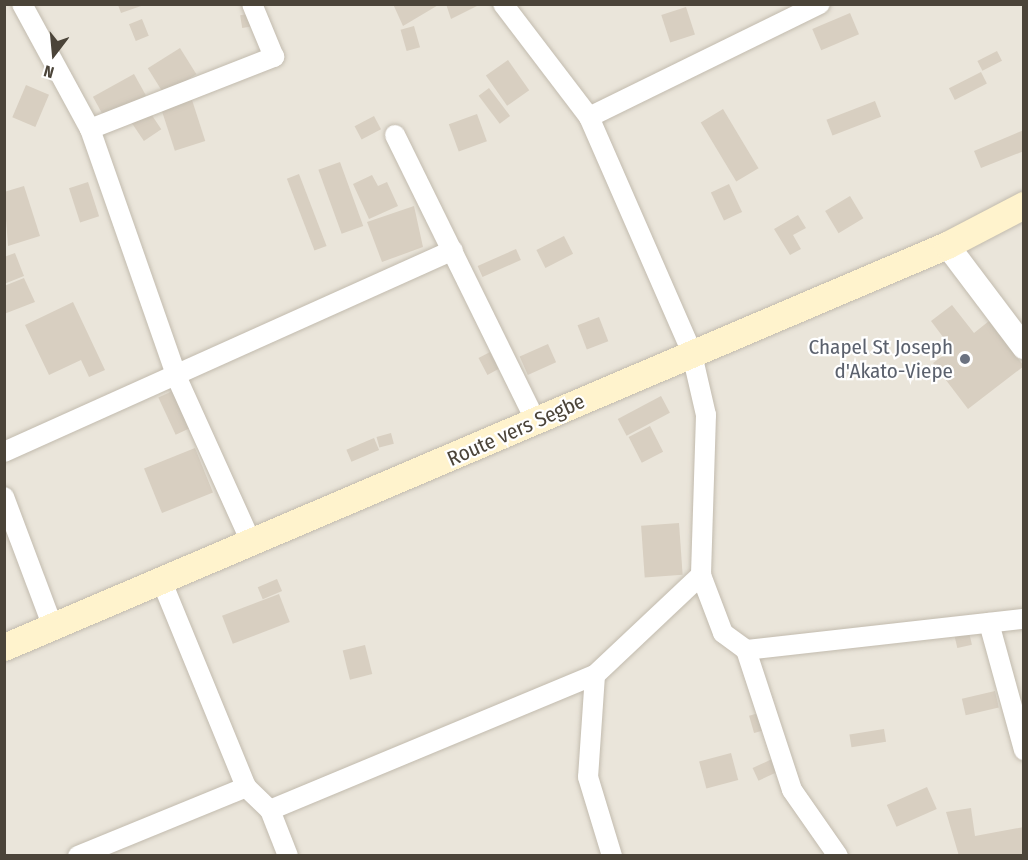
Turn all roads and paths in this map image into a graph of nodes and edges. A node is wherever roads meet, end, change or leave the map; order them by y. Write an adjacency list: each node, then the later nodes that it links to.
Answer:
1 (22, 4): 6 (street)
2 (252, 4): 6 (street)
3 (503, 4): 5 (street)
4 (820, 4): 5 (street)
5 (589, 117): 12 (street)
6 (90, 129): 13 (street)
7 (395, 135): 10 (street)
8 (1023, 205): 9 (main road, Route vers Segbe)
9 (947, 245): 11 (street); 12 (main road, Route vers Segbe)
10 (453, 250): 13 (street); 14 (street)
11 (1023, 347)
12 (691, 350): 14 (main road, Route vers Segbe); 18 (street)
13 (177, 378): 15 (street); 17 (street)
14 (536, 422): 17 (main road, Route vers Segbe)
15 (4, 452)
16 (4, 496): 22 (street)
17 (252, 544): 19 (main road, Route vers Segbe)
18 (702, 575): 24 (street); 25 (street)
19 (162, 582): 22 (main road, Route vers Segbe); 27 (street)
20 (1023, 619): 21 (street)
21 (989, 623): 24 (street); 26 (street)
22 (52, 626): 23 (main road, Route vers Segbe)
23 (4, 647)
24 (746, 650): 32 (street)
25 (595, 675): 28 (street); 31 (street)
26 (1023, 750)
27 (246, 787): 28 (street); 29 (street)
28 (270, 810): 30 (street)
29 (78, 855)
30 (288, 855)
31 (612, 855)
32 (838, 855)

